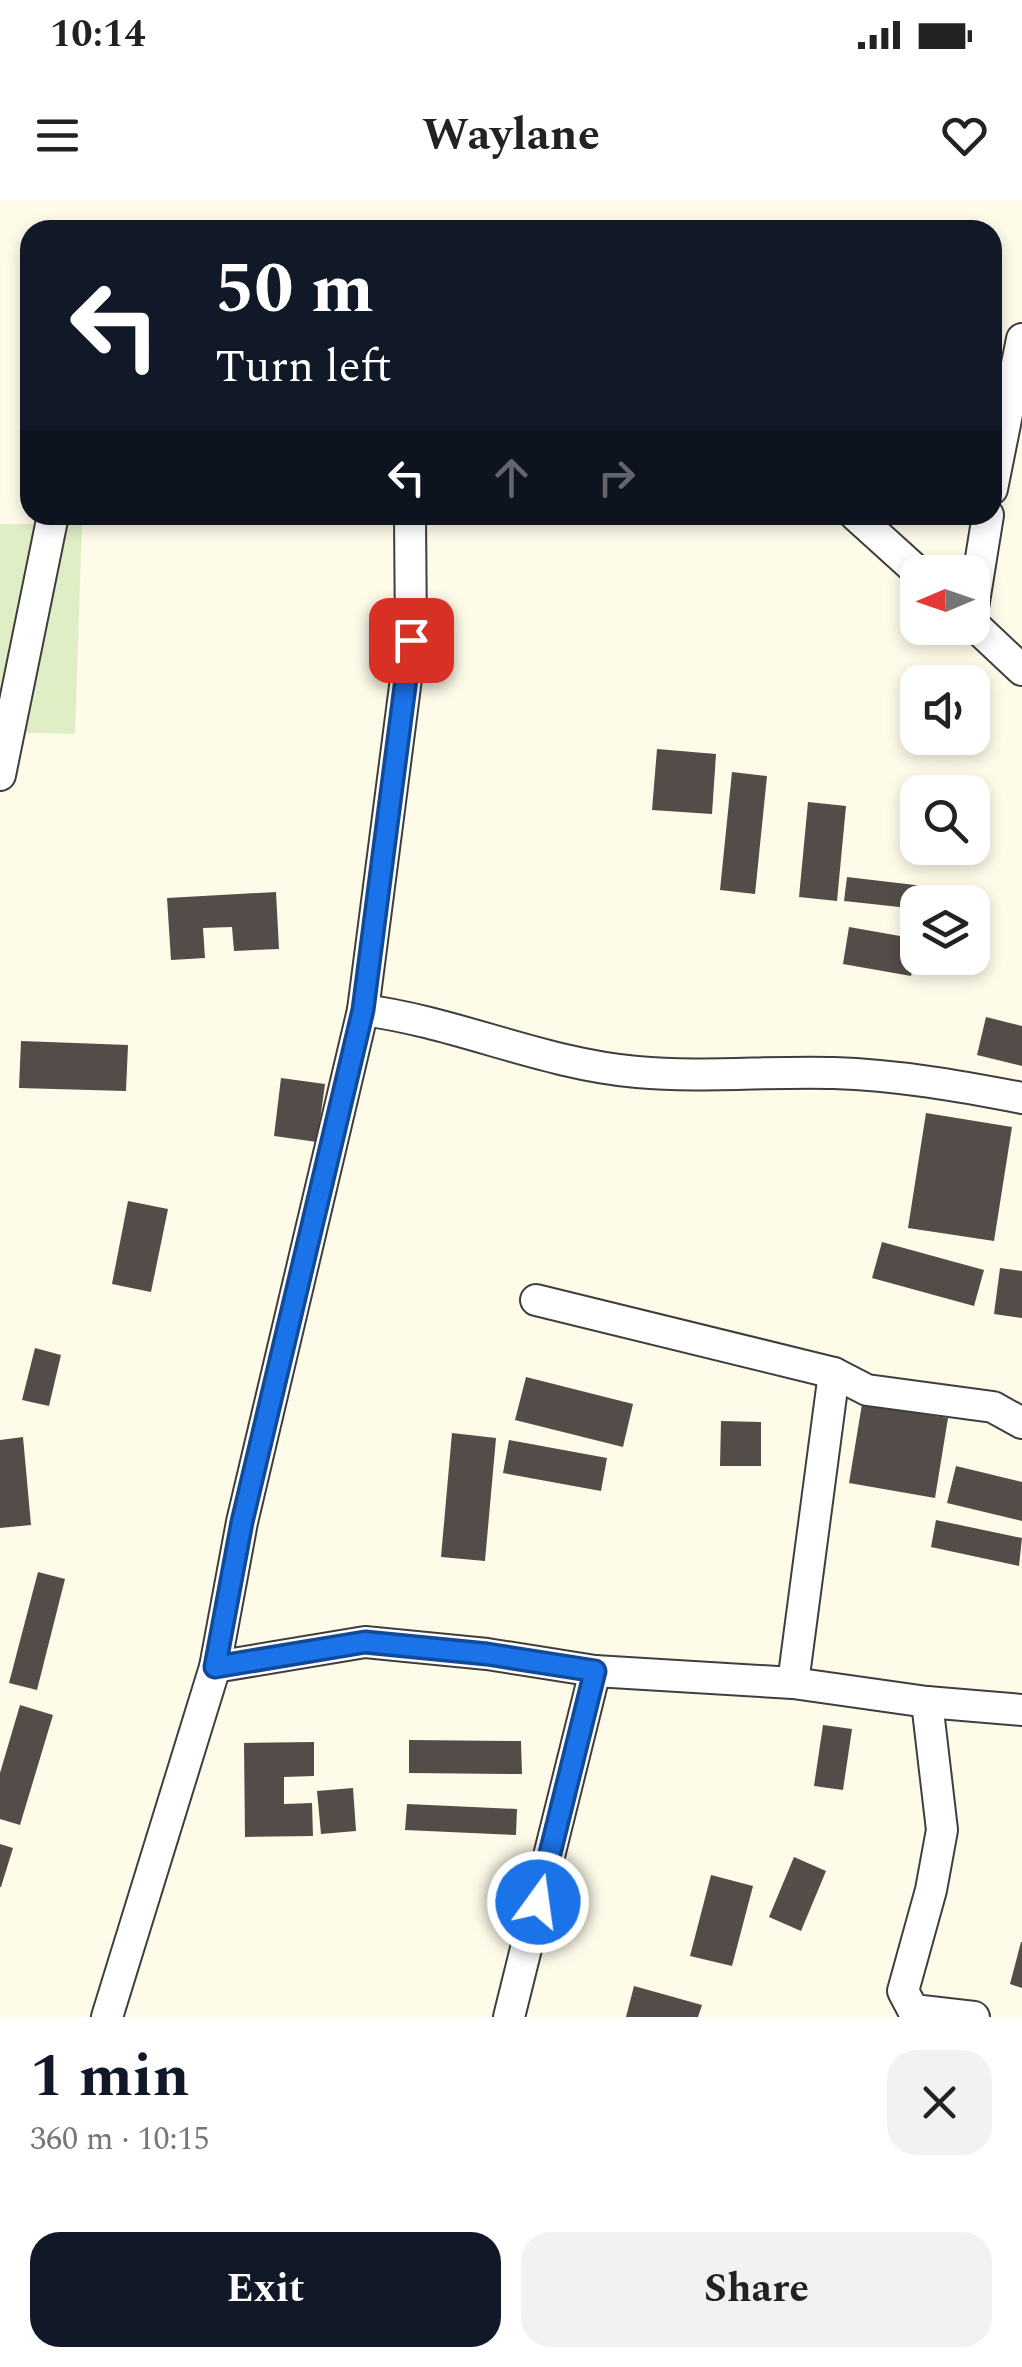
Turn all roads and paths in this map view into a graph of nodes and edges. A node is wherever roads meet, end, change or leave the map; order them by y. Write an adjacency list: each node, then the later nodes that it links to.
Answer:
1 (1022, 339): 2 (street)
2 (1002, 440)
3 (51, 525): 11 (street)
4 (410, 525): 12 (street)
5 (867, 525): 7 (street)
6 (986, 525): 8 (street)
7 (900, 555)
8 (982, 555)
9 (990, 639): 10 (street)
10 (1022, 670)
11 (0, 775)
12 (363, 1010): 13 (street); 17 (street)
13 (1022, 1098)
14 (536, 1300): 15 (street)
15 (834, 1373): 16 (street); 19 (street)
16 (1022, 1423)
17 (215, 1667): 18 (street); 23 (street)
18 (595, 1671): 19 (street); 24 (street)
19 (793, 1683): 20 (street)
20 (926, 1702): 21 (street); 22 (street)
21 (1022, 1710)
22 (912, 2014): 25 (street)
23 (107, 2017)
24 (509, 2017)
25 (974, 2017)

